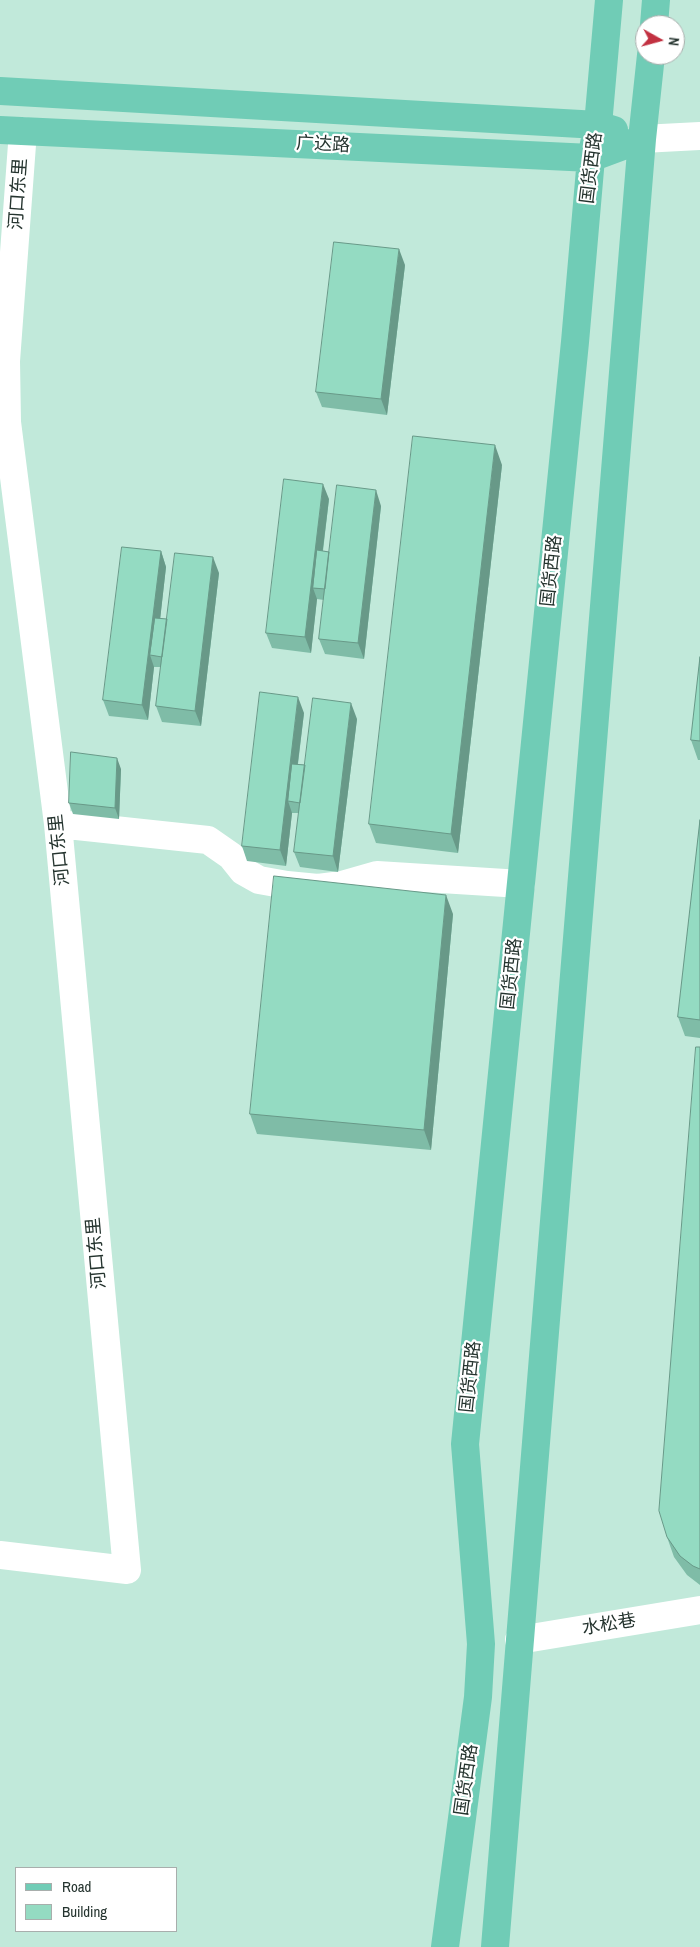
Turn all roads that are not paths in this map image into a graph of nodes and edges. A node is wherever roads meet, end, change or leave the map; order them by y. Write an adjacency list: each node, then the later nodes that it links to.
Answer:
1 (609, 0): 6 (main road, 国货西路)
2 (656, 0): 3 (main road)
3 (655, 15)
4 (649, 65): 9 (main road)
5 (0, 90): 6 (main road, 广达路)
6 (598, 125): 9 (main road, 广达路); 10 (main road, 国货西路)
7 (12, 130): 10 (main road, 广达路); 11 (street, 河口东里)
8 (700, 136): 9 (street, 广达路)
9 (642, 139): 10 (main road, 广达路); 15 (main road)
10 (591, 158): 12 (main road, 国货西路)
11 (58, 824): 12 (street); 13 (street, 河口东里)
12 (521, 884): 16 (main road, 国货西路)
13 (0, 1555)
14 (700, 1610): 15 (street, 水松巷)
15 (519, 1640): 17 (main road)
16 (445, 1947)
17 (495, 1947)

